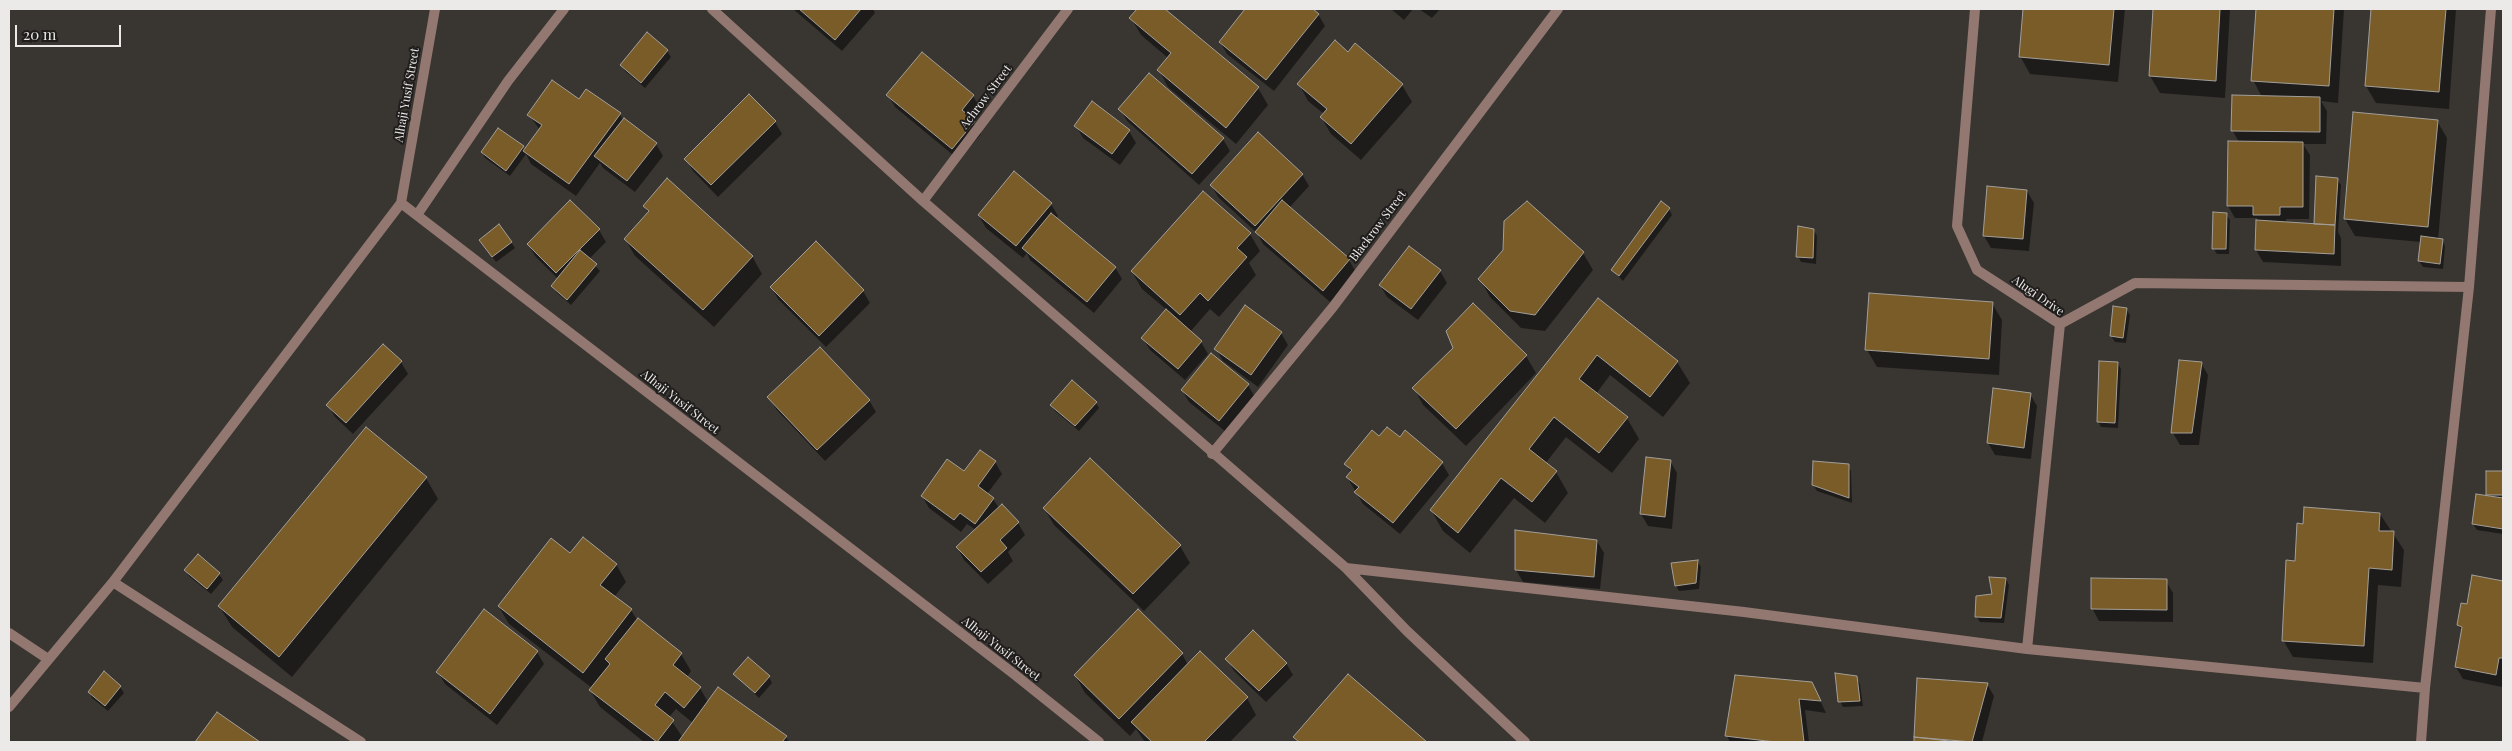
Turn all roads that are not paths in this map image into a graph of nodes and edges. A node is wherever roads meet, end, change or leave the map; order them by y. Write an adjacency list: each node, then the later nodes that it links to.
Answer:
1 (435, 9): 9 (street, Alhaji Yusif Street)
2 (564, 9): 10 (street)
3 (712, 9): 8 (street)
4 (1068, 9): 8 (street, Achrow Street)
5 (1558, 9): 13 (street, Blackrow Street)
6 (1975, 9): 12 (street, Alugi Drive)
7 (2491, 9): 11 (street)
8 (923, 201): 13 (street)
9 (401, 203): 10 (street, Alhaji Yusif Street); 15 (street)
10 (417, 216): 22 (street, Alhaji Yusif Street)
11 (2469, 287): 12 (street); 19 (street)
12 (2060, 324): 17 (street, Alugi Drive)
13 (1212, 454): 14 (street)
14 (1346, 568): 17 (street); 23 (street)
15 (113, 582): 18 (street); 21 (street)
16 (9, 633): 18 (street)
17 (2027, 650): 19 (street)
18 (48, 659): 20 (street)
19 (2424, 688): 24 (street)
20 (9, 707)
21 (361, 742)
22 (1099, 742)
23 (1525, 742)
24 (2421, 742)

